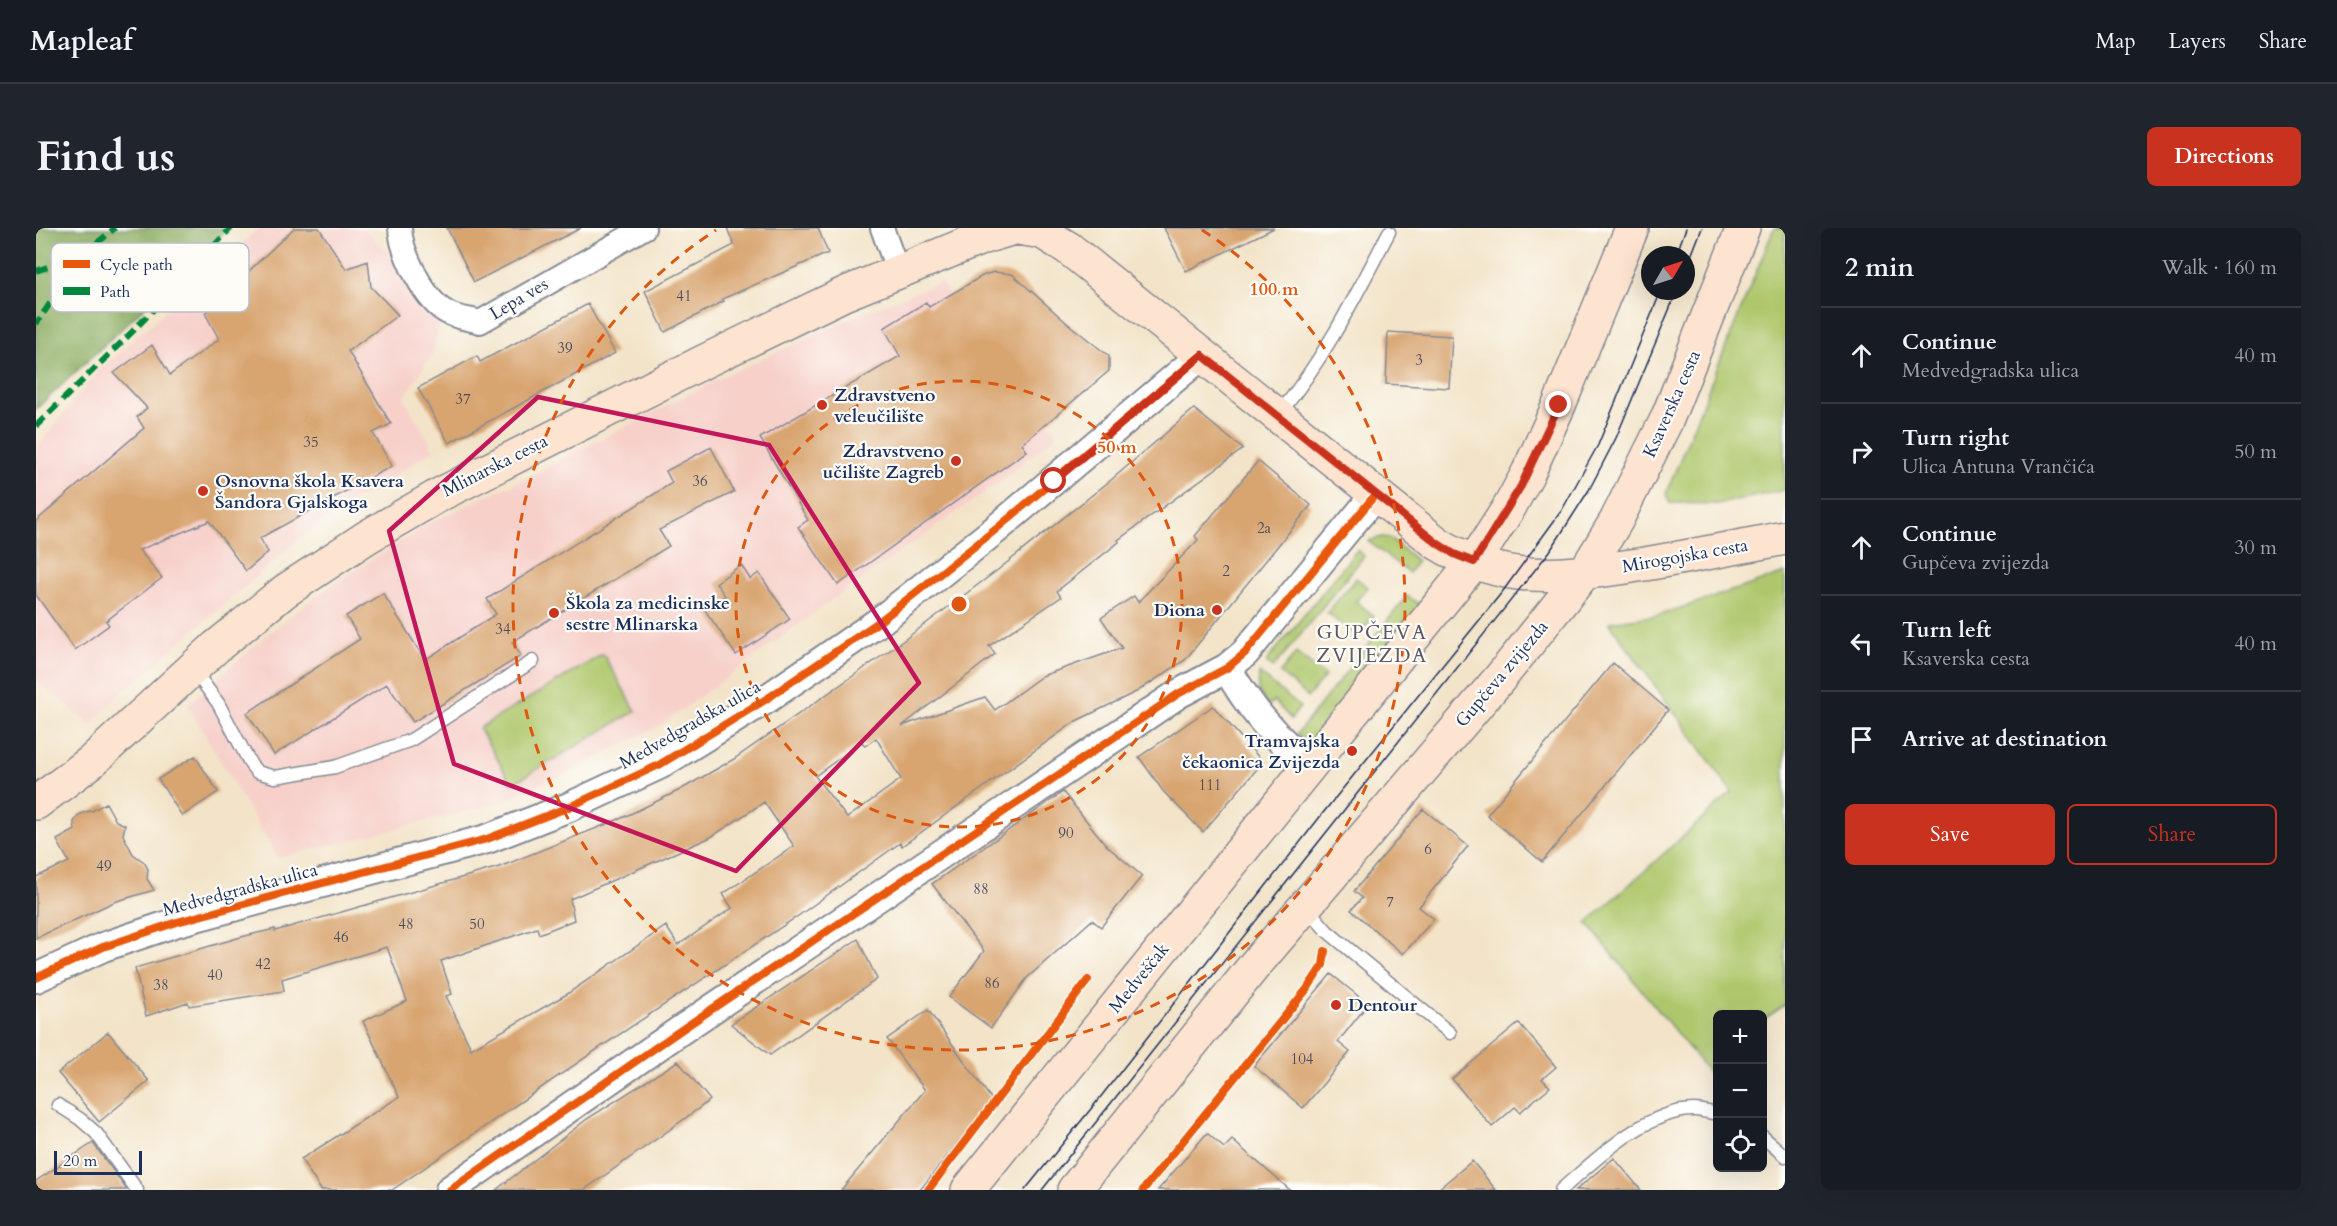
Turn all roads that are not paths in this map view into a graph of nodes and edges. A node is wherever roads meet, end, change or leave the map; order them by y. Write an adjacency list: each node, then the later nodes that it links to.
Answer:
1 (400, 228): 2 (street, Lepa ves)
2 (644, 228)
3 (882, 228): 8 (street)
4 (1632, 228): 13 (main road)
5 (1743, 228): 14 (main road, Ksaverska cesta)
6 (1030, 229): 8 (main road, Mlinarska cesta); 9 (main road)
7 (1389, 232): 10 (lane)
8 (898, 272): 16 (main road, Mlinarska cesta)
9 (1202, 355): 10 (main road); 21 (street, Medvedgradska ulica)
10 (1277, 416): 11 (main road)
11 (1375, 495): 13 (main road); 17 (street)
12 (1785, 538): 14 (main road, Mirogojska cesta)
13 (1474, 562): 14 (main road); 18 (main road)
14 (1586, 572): 20 (main road, Gupčeva zvijezda)
15 (533, 661): 16 (lane)
16 (193, 668): 19 (main road, Mlinarska cesta)
17 (1227, 668): 18 (street); 28 (street)
18 (1309, 766): 29 (main road, Medveščak)
19 (36, 803)
20 (1305, 906): 22 (lane); 30 (main road)
21 (36, 978)
22 (1450, 1032)
23 (58, 1105): 27 (lane)
24 (1713, 1113): 31 (lane)
25 (1767, 1140): 26 (lane)
26 (1785, 1156)
27 (137, 1190)
28 (450, 1190)
29 (968, 1190)
30 (1074, 1190)
31 (1561, 1190)

